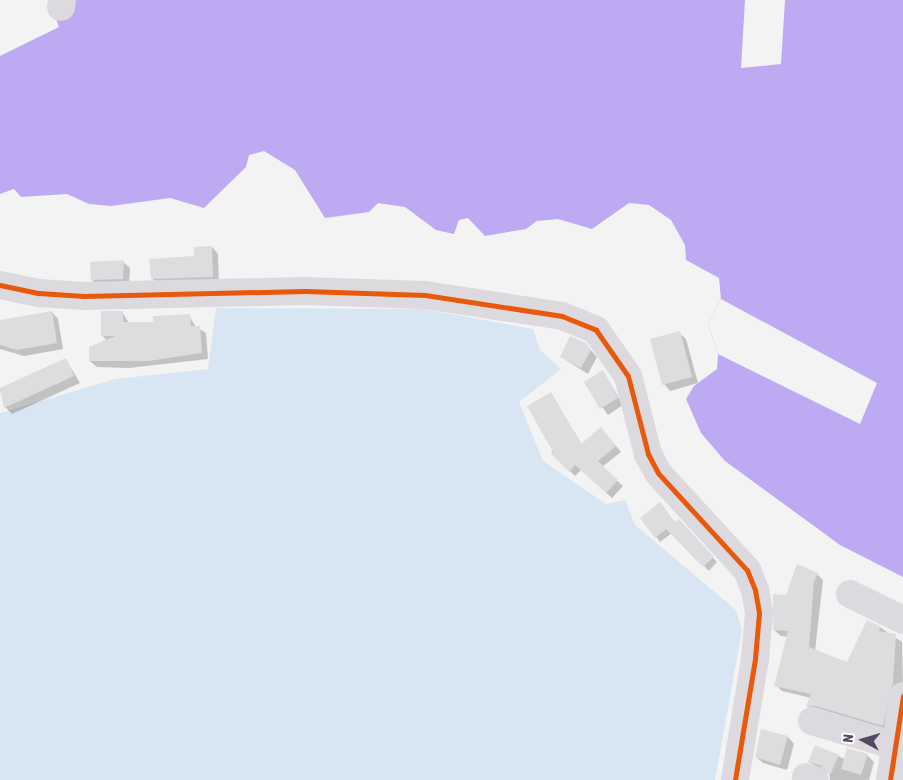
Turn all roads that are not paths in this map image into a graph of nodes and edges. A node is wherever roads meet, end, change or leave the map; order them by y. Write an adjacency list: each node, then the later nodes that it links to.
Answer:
1 (0, 285): 7 (street)
2 (850, 594): 3 (street)
3 (903, 620)
4 (903, 696): 6 (street)
5 (812, 721): 6 (street)
6 (896, 746): 8 (street)
7 (735, 780)
8 (890, 780)

